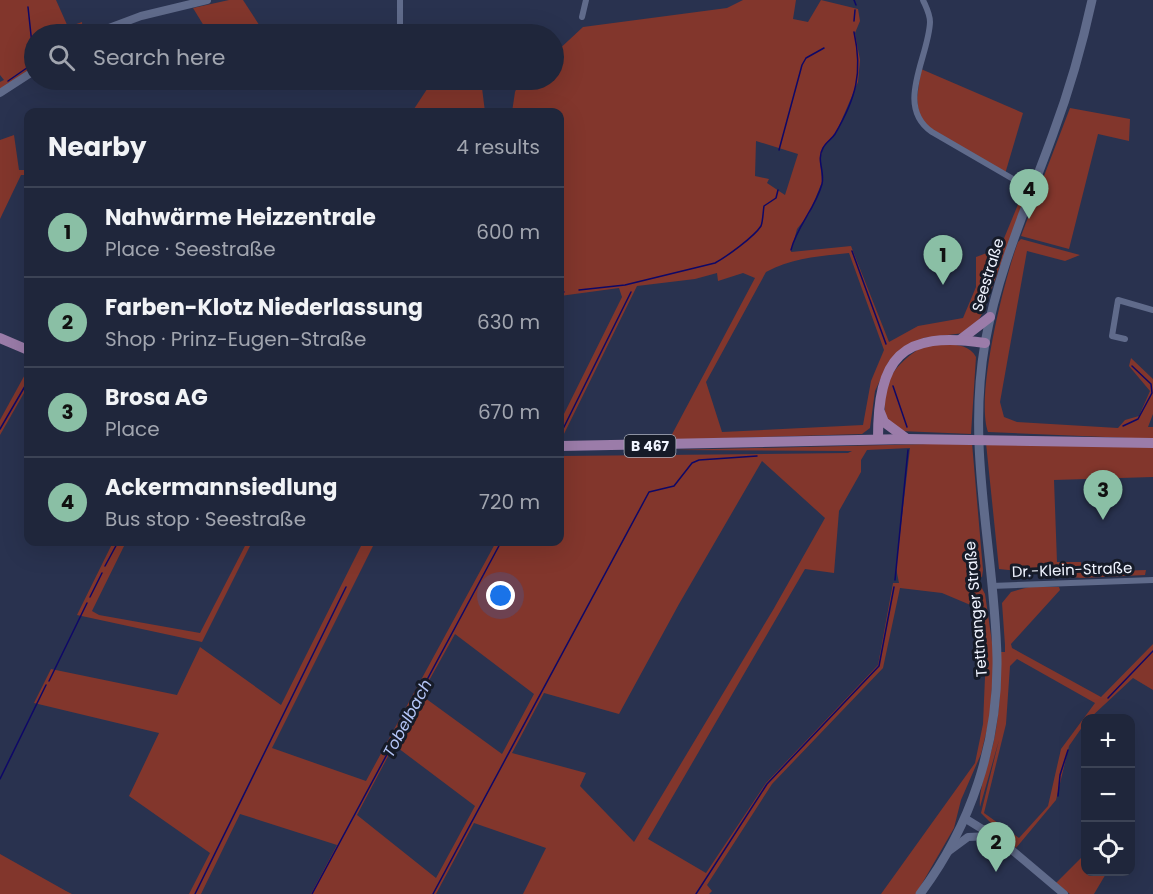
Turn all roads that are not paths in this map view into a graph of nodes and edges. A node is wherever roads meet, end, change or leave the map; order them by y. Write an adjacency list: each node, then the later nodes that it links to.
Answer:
1 (207, 0): 7 (street)
2 (400, 0): 8 (street)
3 (587, 0): 6 (street)
4 (922, 0): 11 (street)
5 (1092, 0): 11 (main road, Seestraße)
6 (582, 17)
7 (120, 24)
8 (400, 24)
9 (24, 77): 10 (street)
10 (0, 93)
11 (1032, 190): 13 (main road, Seestraße)
12 (1153, 309): 15 (street)
13 (990, 317): 16 (main road); 17 (main road, Seestraße)
14 (0, 338): 18 (main road)
15 (1125, 339)
16 (960, 340): 17 (main road); 19 (main road)
17 (985, 343): 20 (main road, Seestraße)
18 (24, 348)
19 (878, 410): 21 (main road); 22 (main road)
20 (978, 426): 26 (main road, Tettnanger Straße)
21 (878, 439): 22 (main road, B 467); 24 (main road, B 467)
22 (907, 439): 23 (main road, B 467)
23 (1153, 443)
24 (564, 447)
25 (1153, 580): 26 (street, Dr.-Klein-Straße)
26 (991, 586): 27 (main road, Tettnanger Straße)
27 (966, 819): 28 (street); 29 (main road, Tettnanger Straße)
28 (995, 837): 29 (street); 31 (street)
29 (948, 852): 30 (main road, Tettnanger Straße)
30 (920, 894)
31 (1064, 894)

